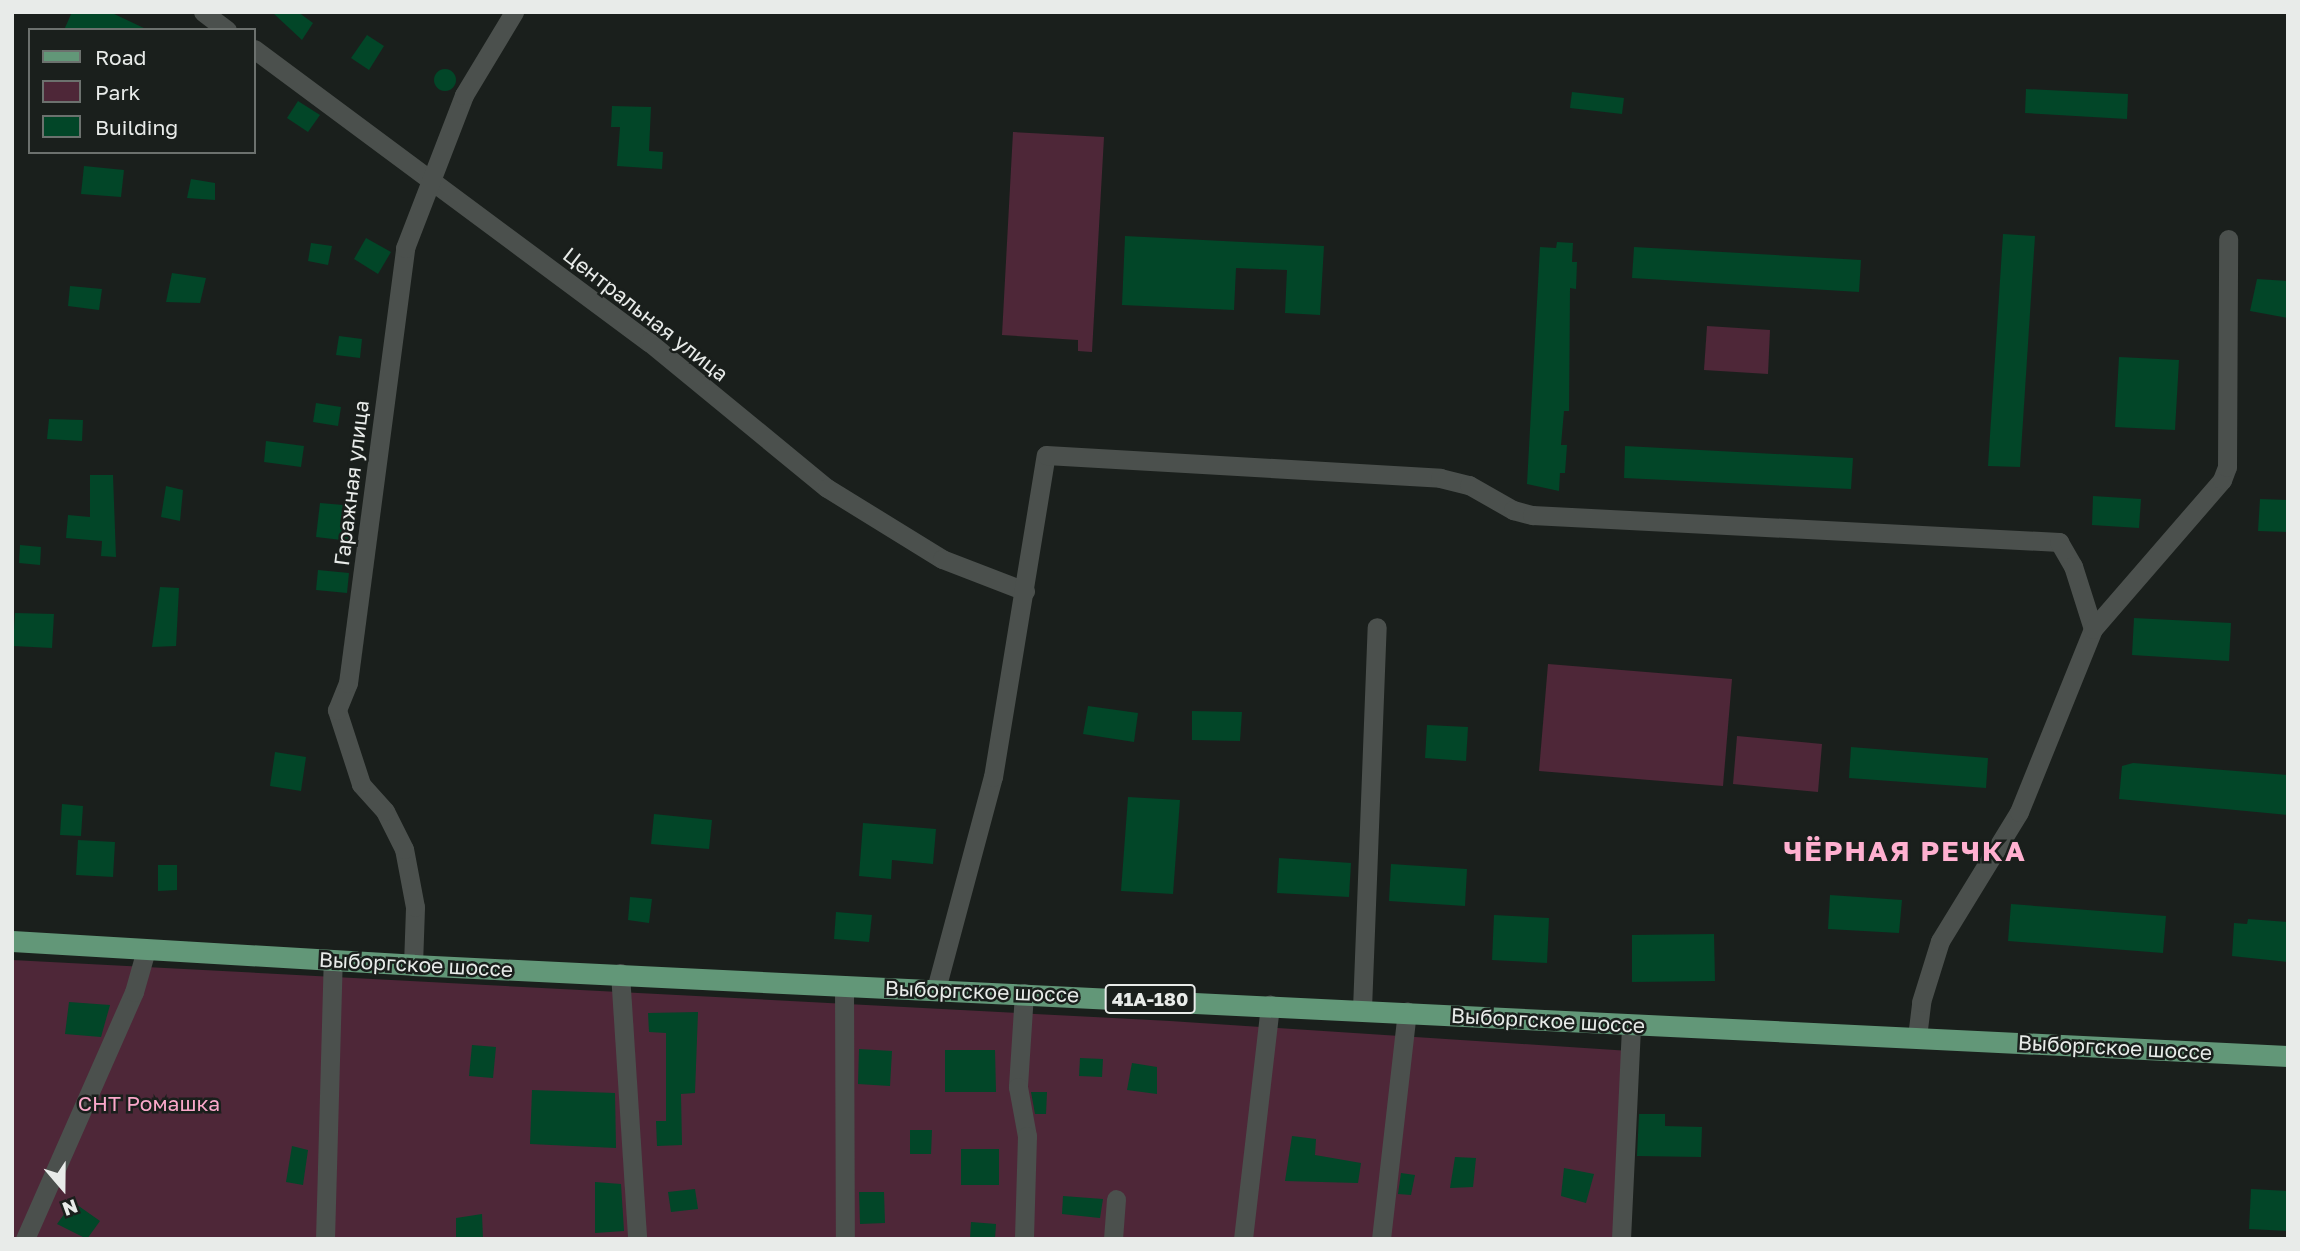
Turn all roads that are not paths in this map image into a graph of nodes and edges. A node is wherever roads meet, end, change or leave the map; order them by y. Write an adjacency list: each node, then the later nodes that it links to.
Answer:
1 (203, 12): 3 (street)
2 (514, 12): 5 (street, Гаражная улица)
3 (225, 28)
4 (256, 50): 5 (street, Центральная улица)
5 (430, 176): 7 (street, Центральная улица); 13 (street, Гаражная улица)
6 (2228, 239): 9 (street)
7 (1025, 591): 9 (street); 16 (street)
8 (1377, 627): 19 (street)
9 (2093, 629): 22 (street)
10 (12, 941): 11 (main road, Выборгское шоссе / 41А-180)
11 (146, 950): 12 (main road, Выборгское шоссе / 41А-180); 25 (street)
12 (333, 961): 13 (main road, Выборгское шоссе / 41А-180); 26 (street)
13 (413, 965): 14 (main road, Выборгское шоссе / 41А-180)
14 (620, 973): 15 (main road, Выборгское шоссе / 41А-180); 27 (street)
15 (844, 985): 16 (main road, Выборгское шоссе / 41А-180); 28 (street)
16 (936, 989): 17 (main road, Выборгское шоссе / 41А-180)
17 (1024, 993): 18 (main road, Выборгское шоссе / 41А-180); 29 (street)
18 (1270, 1005): 19 (main road, Выборгское шоссе / 41А-180); 31 (street)
19 (1362, 1009): 20 (main road, Выборгское шоссе / 41А-180)
20 (1407, 1011): 21 (main road, Выборгское шоссе / 41А-180); 32 (street)
21 (1631, 1025): 22 (main road, Выборгское шоссе / 41А-180); 33 (street)
22 (1917, 1037): 23 (main road, Выборгское шоссе / 41А-180)
23 (2288, 1056)
24 (1116, 1199): 30 (street)
25 (25, 1239)
26 (326, 1239)
27 (637, 1239)
28 (845, 1239)
29 (1024, 1239)
30 (1113, 1239)
31 (1244, 1239)
32 (1381, 1239)
33 (1621, 1239)

